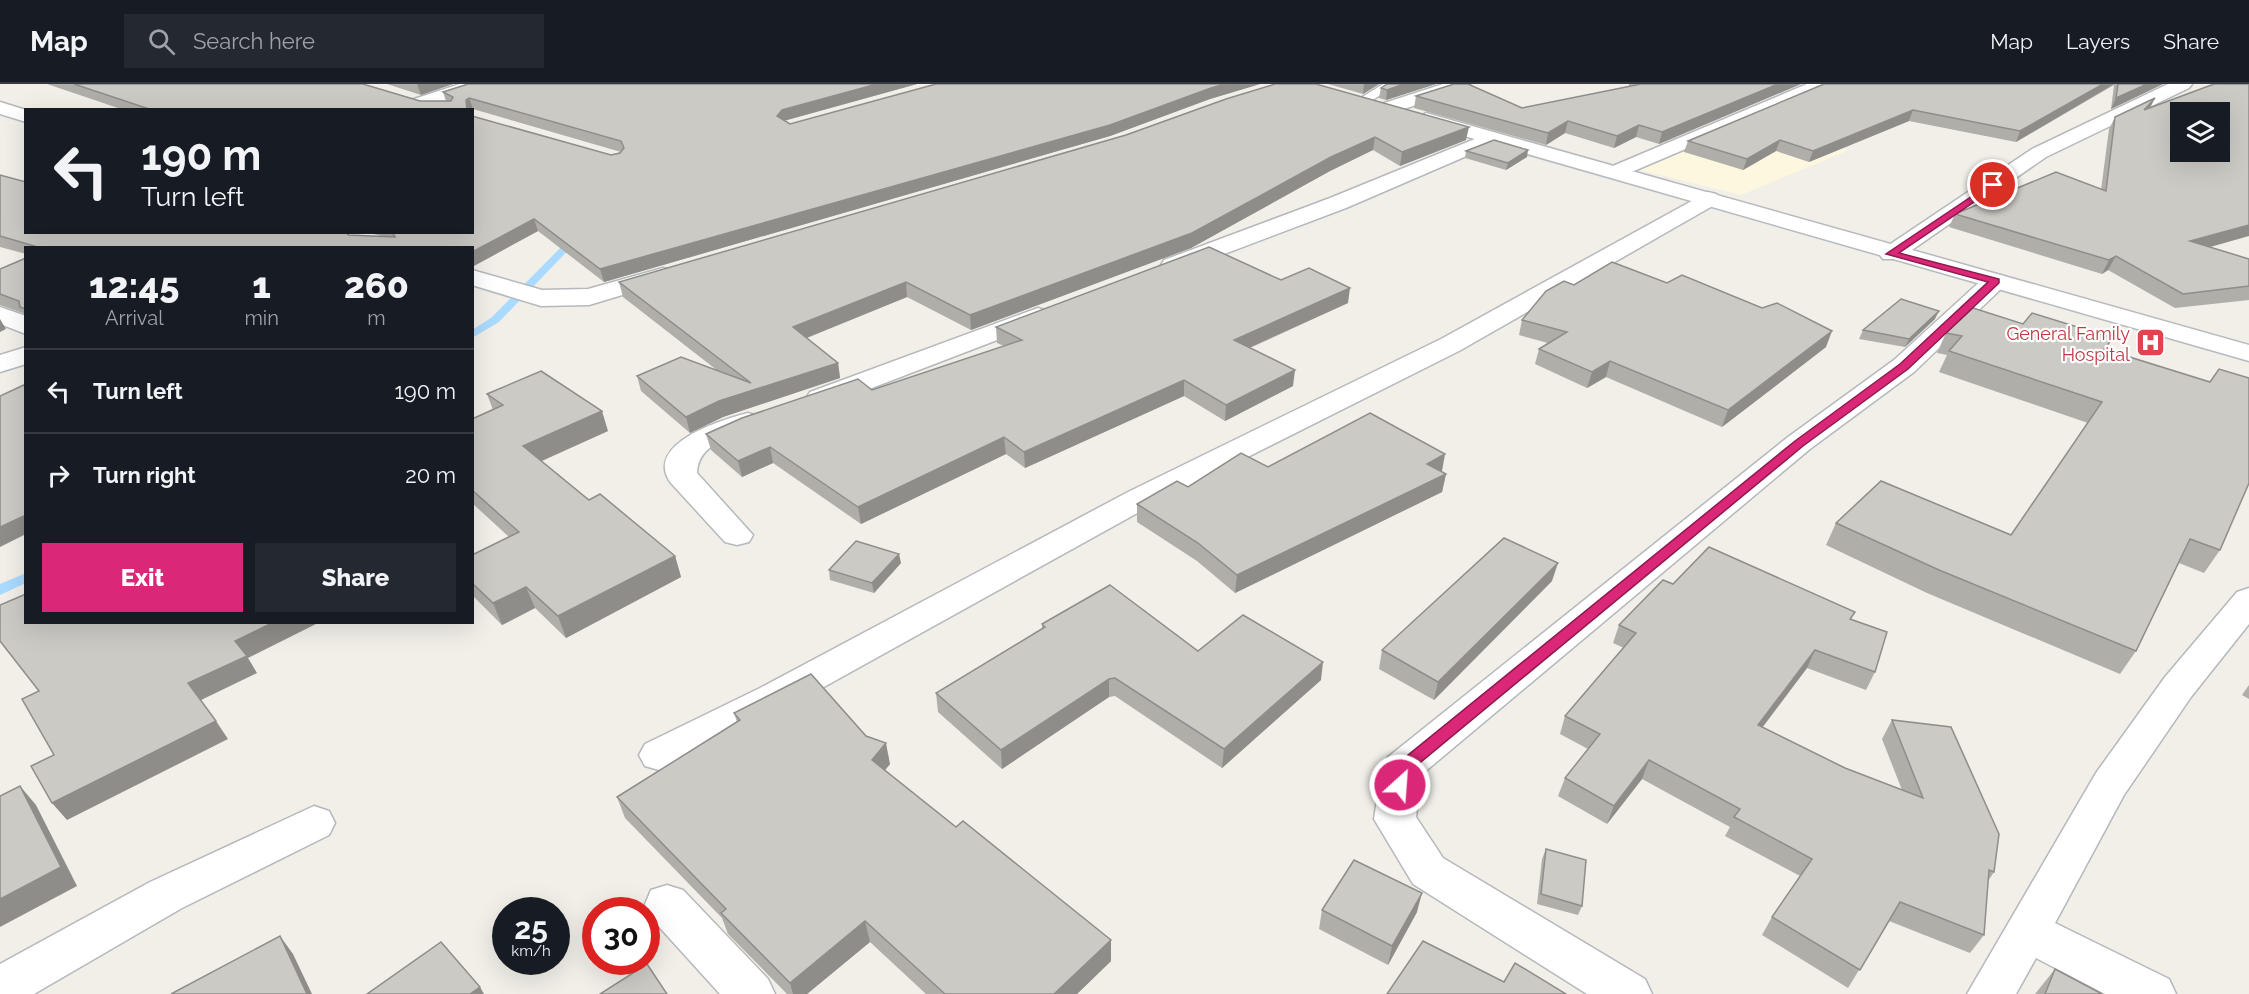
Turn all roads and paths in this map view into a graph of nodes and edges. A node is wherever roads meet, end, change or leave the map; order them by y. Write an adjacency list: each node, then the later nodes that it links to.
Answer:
1 (478, 84): 8 (street)
2 (1392, 84): 7 (lane)
3 (1461, 84): 11 (street)
4 (1823, 84): 14 (street)
5 (2183, 84): 18 (street)
6 (400, 96): 8 (street)
7 (1352, 98): 11 (street)
8 (421, 102): 10 (street)
9 (0, 108): 12 (street)
10 (440, 108)
11 (1388, 108): 13 (street)
12 (24, 115)
13 (1492, 138): 14 (street); 20 (street)
14 (1615, 172): 15 (street)
15 (1708, 199): 18 (street); 31 (street)
16 (351, 234): 17 (street)
17 (382, 246)
18 (1891, 254): 22 (street)
19 (681, 270): 21 (street)
20 (1156, 272)
21 (480, 279)
22 (1995, 281): 26 (street); 37 (street)
23 (1056, 309): 29 (street)
24 (0, 315): 25 (street)
25 (24, 325)
26 (2247, 351)
27 (24, 356): 28 (street)
28 (0, 364)
29 (736, 535)
30 (2249, 600): 34 (street)
31 (659, 755)
32 (314, 823): 35 (street)
33 (668, 904): 36 (street)
34 (2027, 931): 38 (street); 39 (street)
35 (0, 989)
36 (752, 994)
37 (1628, 994)
38 (1991, 994)
39 (2152, 994)

